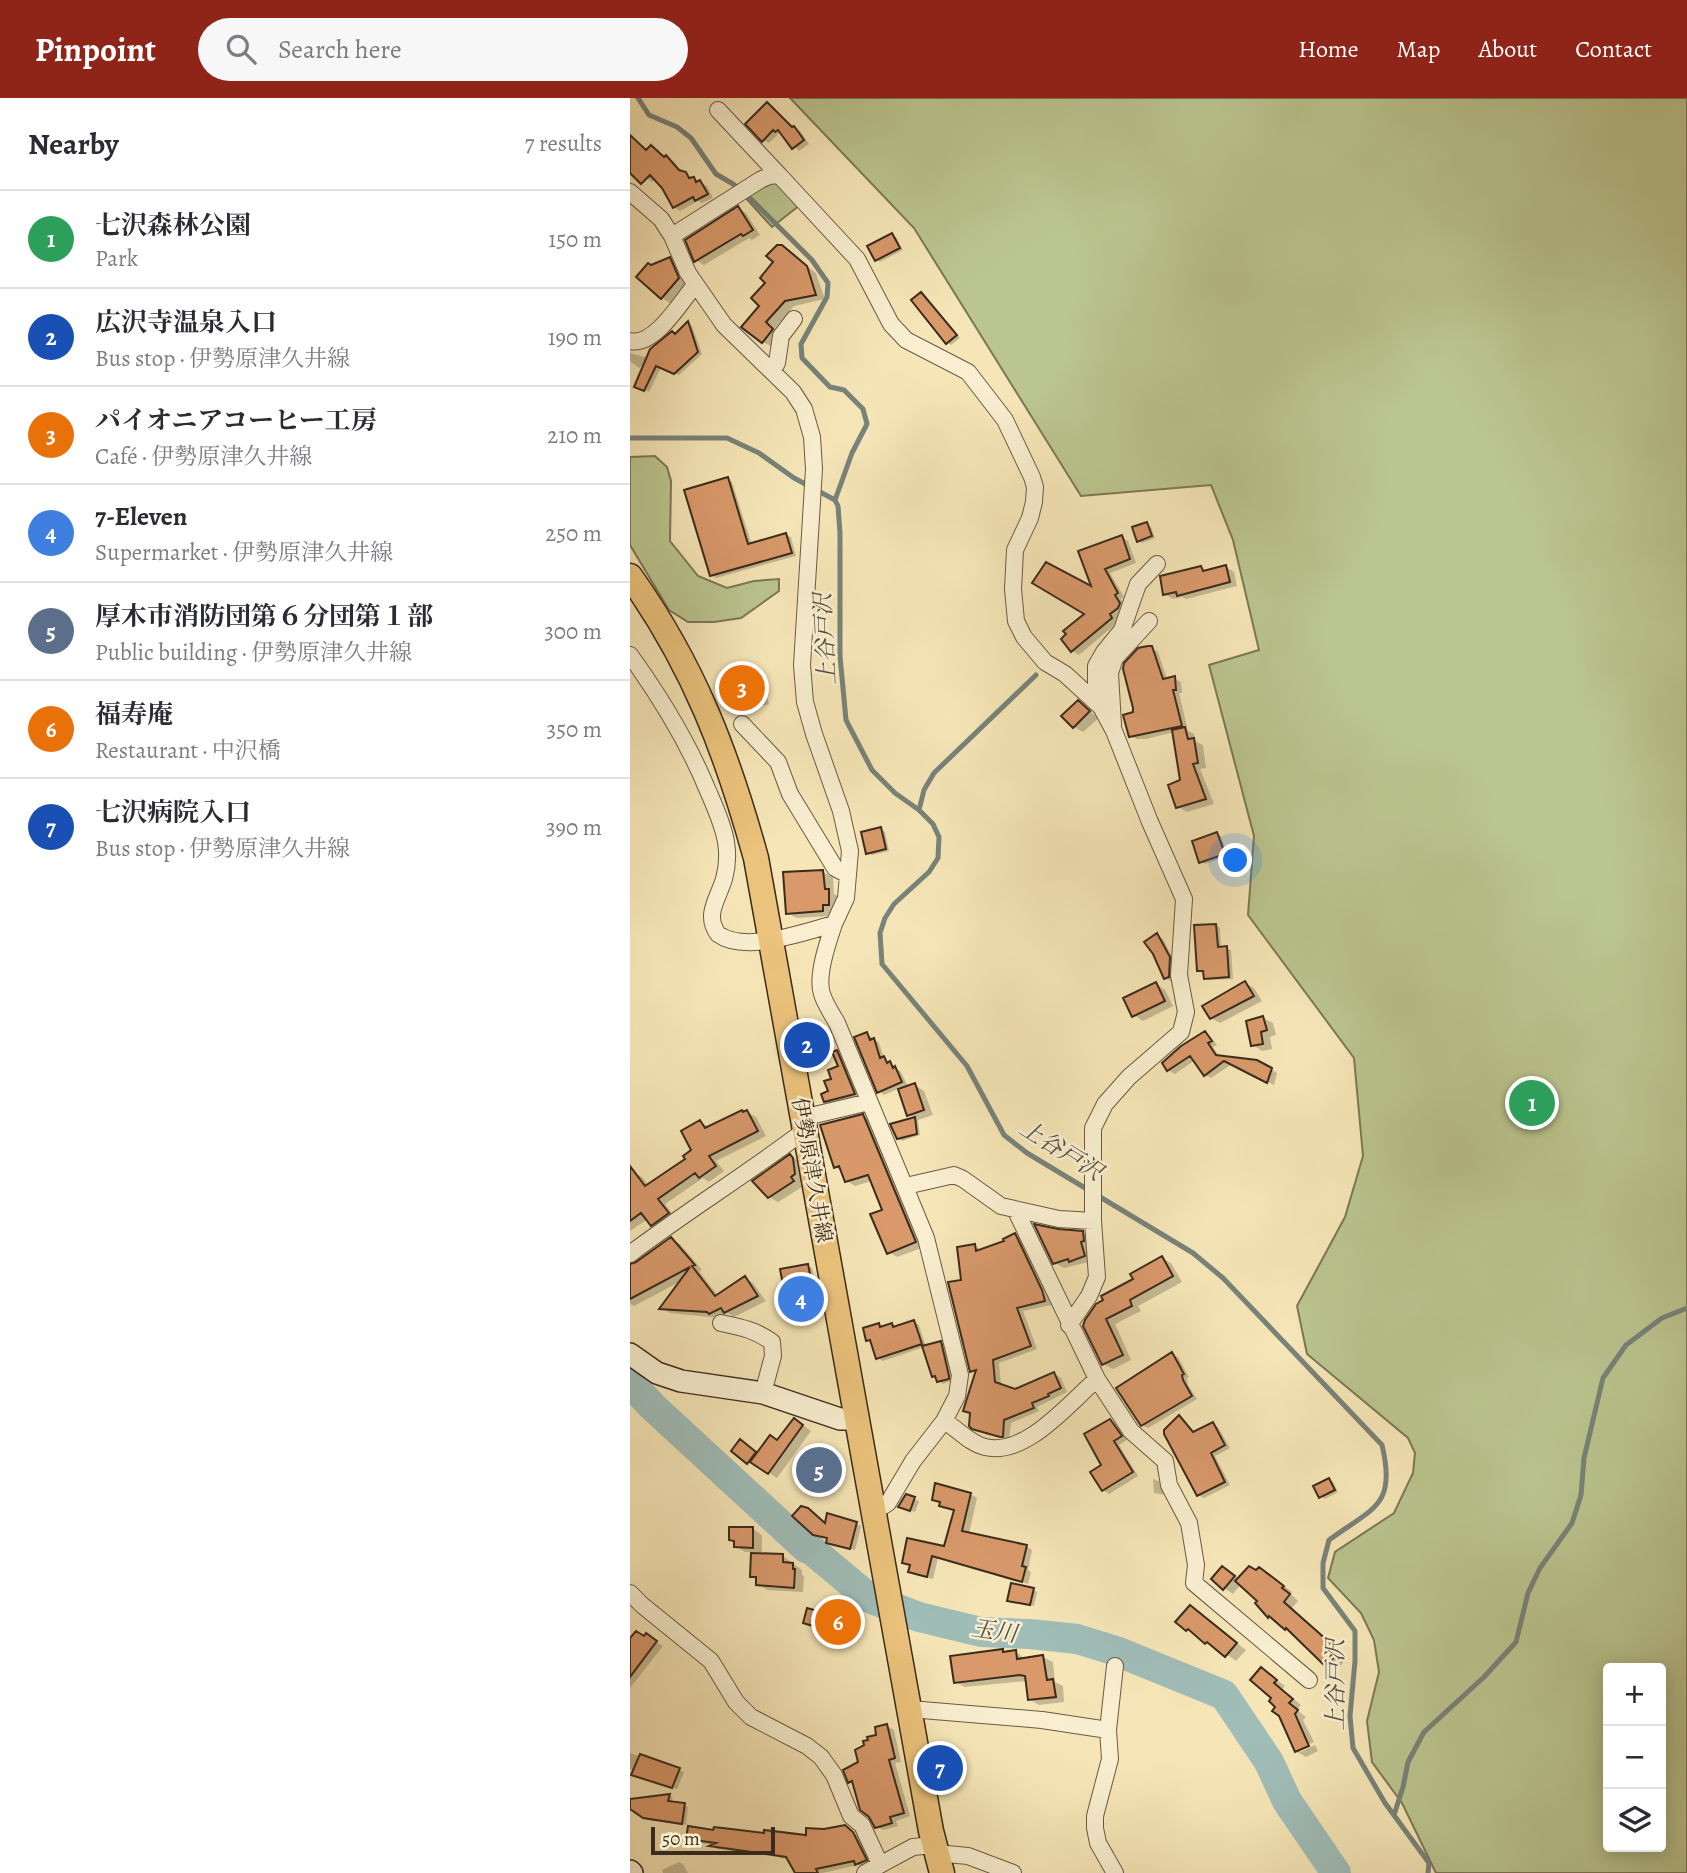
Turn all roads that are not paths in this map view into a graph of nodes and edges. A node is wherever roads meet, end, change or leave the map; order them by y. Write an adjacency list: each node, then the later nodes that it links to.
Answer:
1 (718, 110): 2 (street)
2 (779, 175): 4 (street); 13 (street)
3 (630, 192): 4 (street)
4 (672, 236): 5 (street)
5 (695, 285): 7 (street); 8 (street)
6 (794, 318): 8 (street)
7 (630, 341)
8 (772, 371): 16 (street)
9 (1157, 564): 13 (street)
10 (630, 576): 18 (main road, 伊勢原津久井線)
11 (1149, 621): 15 (street)
12 (630, 655): 18 (street)
13 (1094, 699): 15 (street)
14 (742, 724): 16 (street)
15 (1114, 731): 23 (street)
16 (848, 875): 17 (street)
17 (834, 924): 18 (street); 19 (street)
18 (771, 939): 20 (main road, 伊勢原津久井線)
19 (869, 1102): 20 (street); 21 (street)
20 (803, 1124): 24 (street); 30 (main road, 伊勢原津久井線)
21 (906, 1186): 22 (street); 31 (street)
22 (1016, 1211): 23 (street); 26 (street)
23 (1093, 1214): 26 (street)
24 (630, 1254)
25 (720, 1323): 29 (street)
26 (1069, 1325): 28 (street)
27 (630, 1354): 29 (street)
28 (1097, 1379): 31 (street); 34 (street)
29 (763, 1393): 30 (street)
30 (856, 1419): 32 (main road, 伊勢原津久井線)
31 (944, 1420): 32 (street)
32 (874, 1512): 36 (main road, 伊勢原津久井線)
33 (630, 1593): 39 (street)
34 (1310, 1658)
35 (1115, 1665): 37 (street)
36 (910, 1709): 37 (street); 38 (main road)
37 (1108, 1730): 42 (street)
38 (937, 1857): 39 (street); 41 (street)
39 (880, 1864): 40 (street)
40 (865, 1873)
41 (1013, 1873)
42 (1115, 1873)

